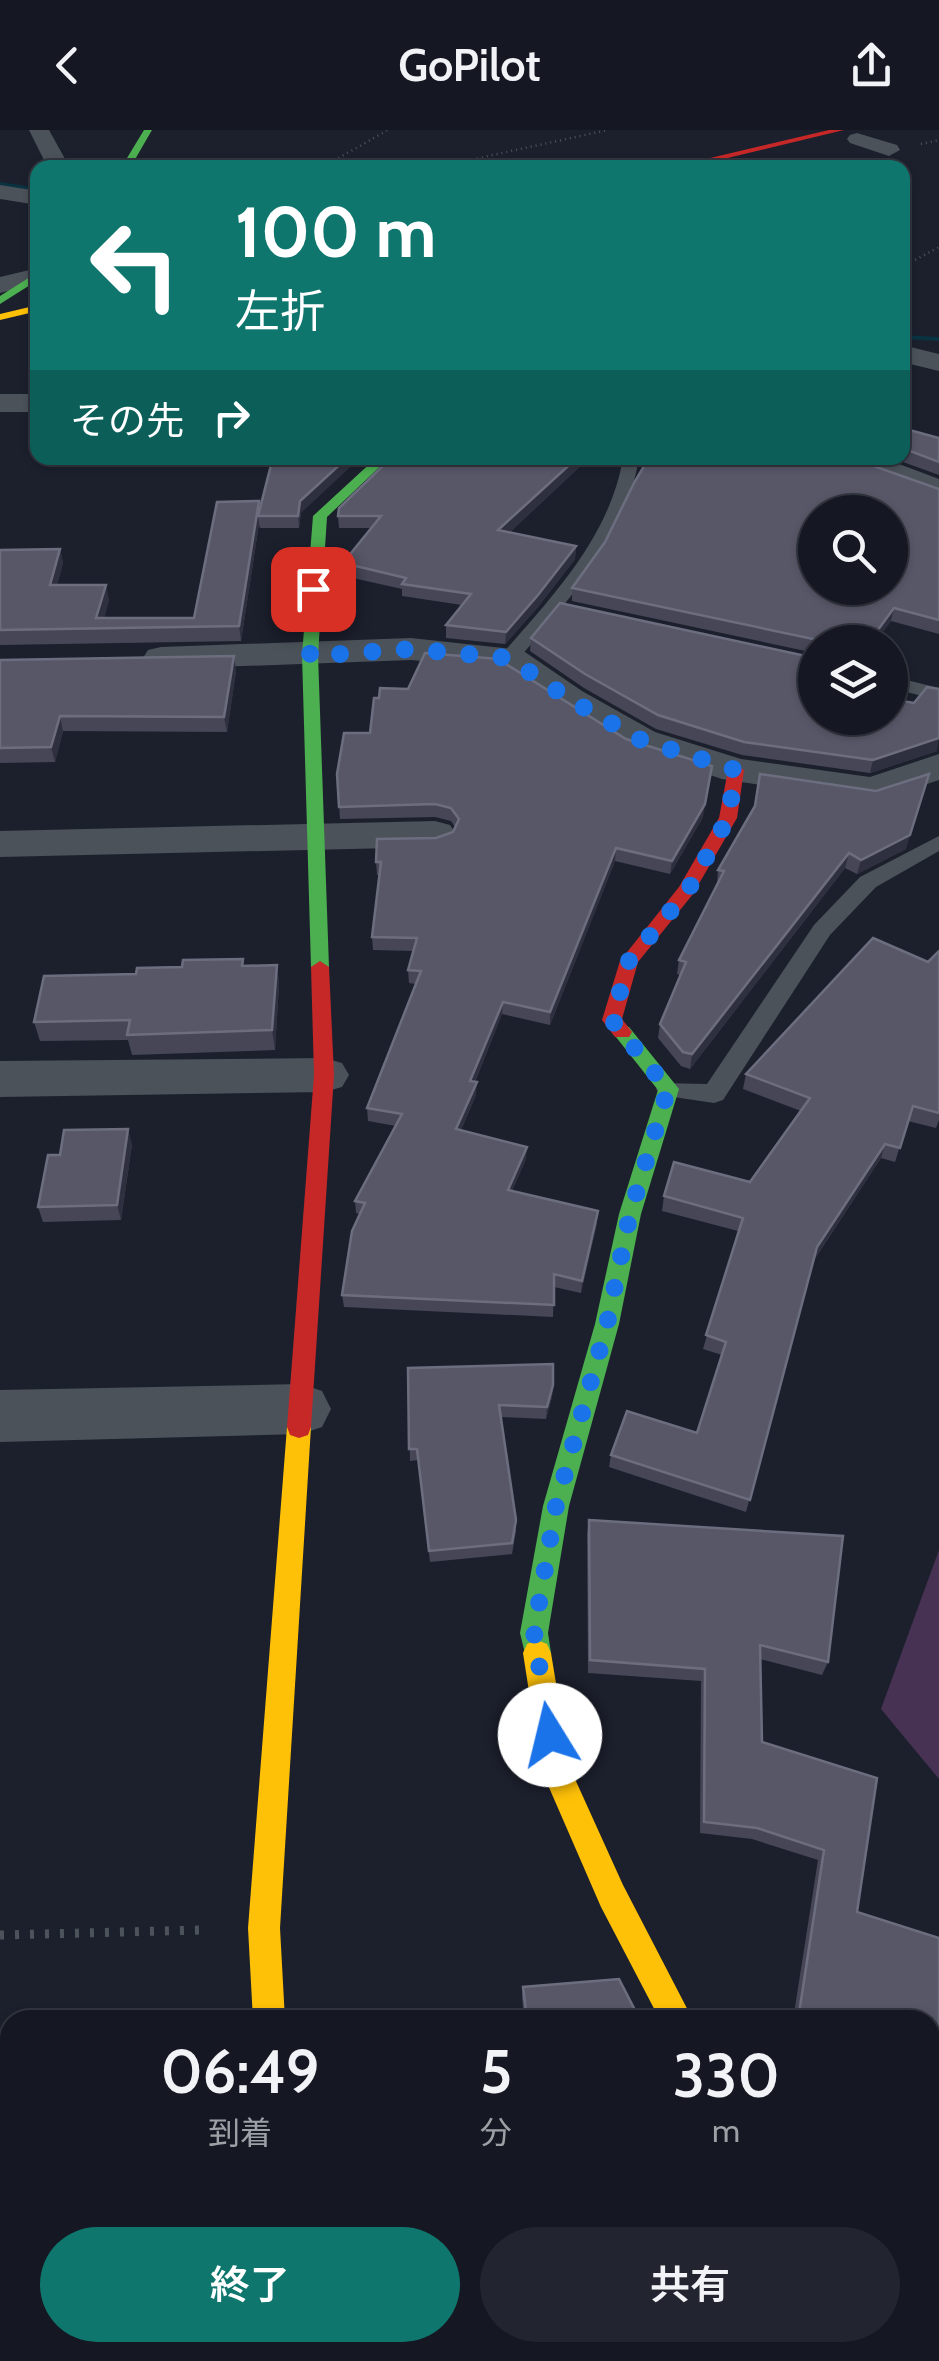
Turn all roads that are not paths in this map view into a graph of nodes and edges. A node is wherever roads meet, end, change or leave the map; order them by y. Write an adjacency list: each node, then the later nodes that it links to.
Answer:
1 (39, 130): 6 (street)
2 (148, 130): 7 (main road)
3 (804, 130): 8 (main road)
4 (848, 134): 5 (street); 9 (main road)
5 (890, 150)
6 (55, 160)
7 (130, 160)
8 (685, 160)
9 (695, 160)
10 (0, 192): 11 (street)
11 (30, 197)
12 (30, 277): 14 (street)
13 (30, 280): 15 (main road)
14 (0, 285)
15 (0, 300)
16 (30, 313): 17 (main road)
17 (0, 320)
18 (910, 355): 19 (street)
19 (939, 363)
20 (0, 403): 21 (street)
21 (30, 403)
22 (375, 465): 26 (main road)
23 (629, 465): 28 (lane)
24 (875, 465): 25 (street)
25 (939, 490)
26 (310, 656): 27 (street); 28 (street); 34 (main road)
27 (136, 658)
28 (509, 658): 32 (street)
29 (908, 686): 30 (lane)
30 (939, 694)
31 (939, 766): 32 (street)
32 (736, 770): 39 (main road)
33 (435, 834): 34 (street)
34 (315, 838): 36 (street); 37 (main road)
35 (939, 842): 39 (lane)
36 (0, 844)
37 (324, 1076): 38 (street); 40 (main road)
38 (0, 1079)
39 (668, 1089): 43 (main road)
40 (301, 1409): 41 (street); 42 (main road)
41 (0, 1416)
42 (268, 2010)
43 (672, 2010)

